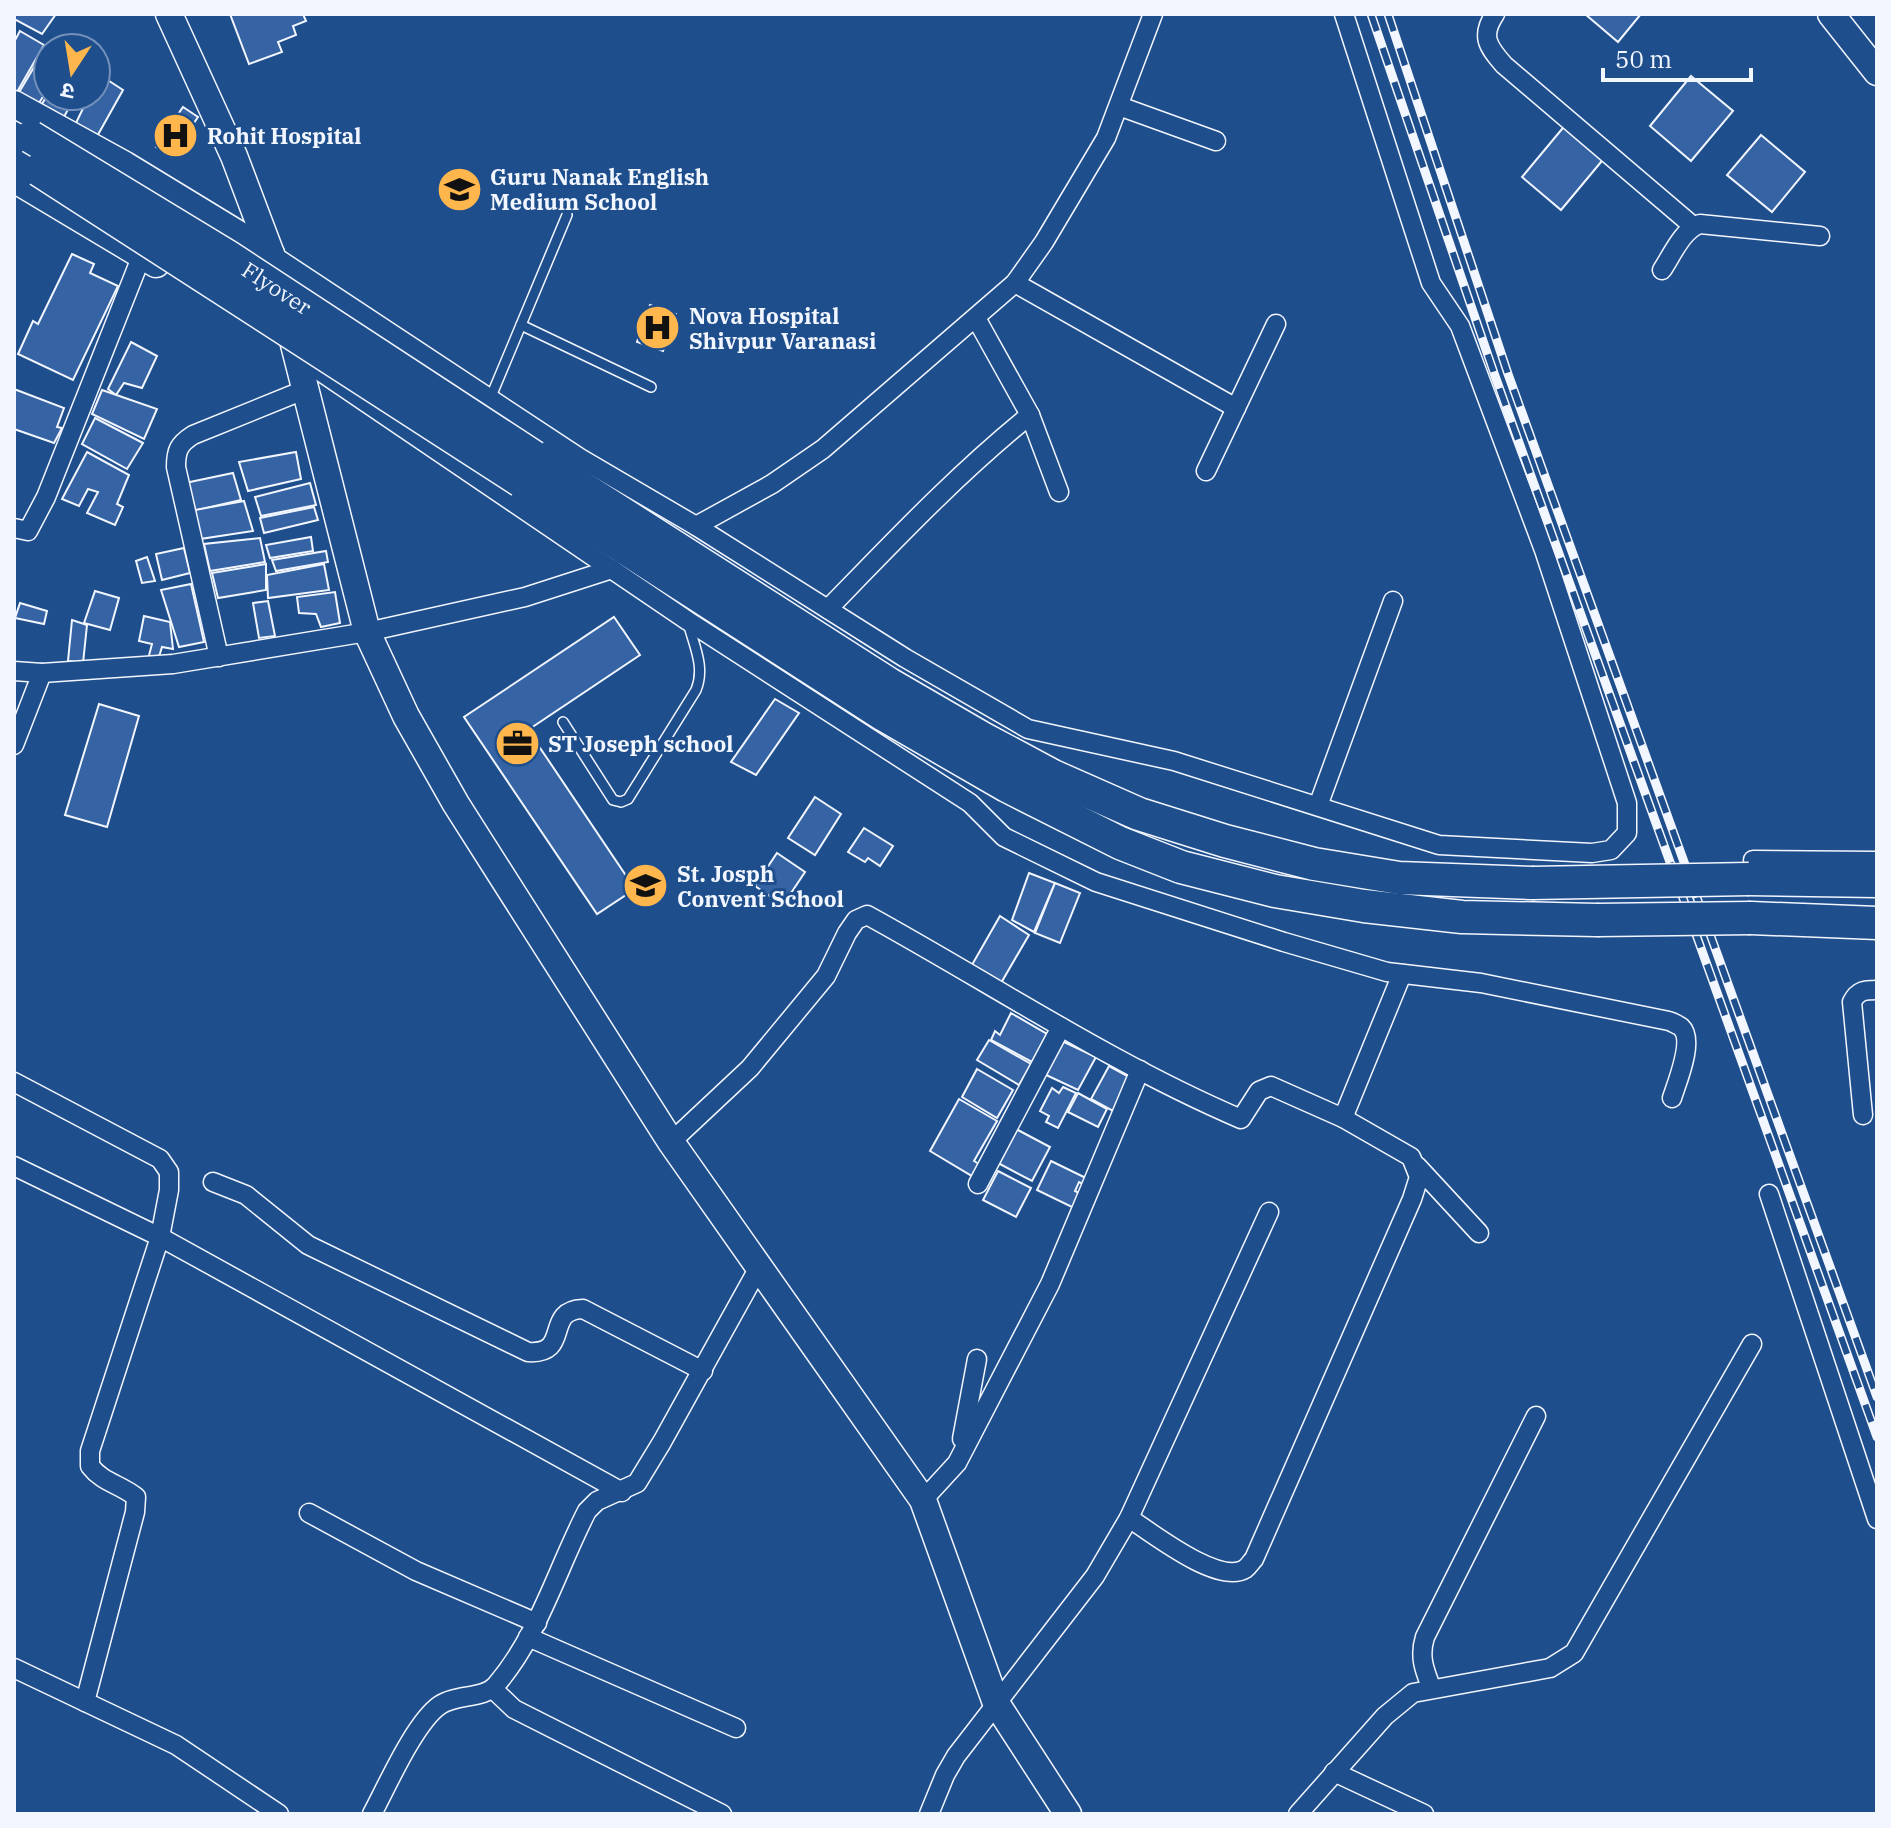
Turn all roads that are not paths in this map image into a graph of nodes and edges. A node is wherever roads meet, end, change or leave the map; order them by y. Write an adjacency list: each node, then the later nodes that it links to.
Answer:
1 (169, 14): 14 (street)
2 (1153, 14): 8 (street)
3 (1344, 14): 42 (street)
4 (1495, 14): 12 (street)
5 (1831, 14): 6 (street)
6 (1877, 72)
7 (14, 104): 14 (street)
8 (1119, 106): 9 (street); 17 (street)
9 (1216, 141)
10 (22, 154): 15 (street); 27 (highway, Flyover, bridge)
11 (567, 215): 20 (lane)
12 (1693, 226): 13 (street); 16 (street)
13 (1820, 236)
14 (271, 254): 21 (street); 24 (street)
15 (142, 255): 21 (street); 31 (street)
16 (1662, 270)
17 (1015, 283): 18 (street); 25 (street)
18 (976, 318): 26 (street); 30 (street)
19 (1276, 324): 25 (street)
20 (521, 325): 22 (lane); 24 (lane)
21 (296, 355): 23 (street); 32 (street)
22 (651, 387)
23 (304, 390): 36 (street); 37 (street)
24 (490, 399): 30 (street)
25 (1236, 408): 28 (street)
26 (1030, 415): 29 (street); 34 (street)
27 (528, 469): 44 (highway, bridge); 46 (highway, bridge)
28 (1206, 471)
29 (1059, 492)
30 (696, 526): 34 (street)
31 (14, 528)
32 (612, 569): 35 (street); 36 (street)
33 (1393, 601): 42 (street)
34 (828, 609): 42 (street)
35 (688, 621): 40 (lane); 47 (street)
36 (367, 632): 37 (street); 55 (street)
37 (219, 657): 39 (street)
38 (14, 671): 39 (street)
39 (42, 673): 41 (street)
40 (563, 722)
41 (14, 745)
42 (1318, 806)
43 (1877, 861): 44 (street)
44 (1751, 870): 45 (highway)
45 (1877, 881)
46 (1877, 923)
47 (1402, 974): 52 (street); 54 (street)
48 (1877, 990): 53 (street)
49 (1061, 1027): 50 (street); 55 (street); 59 (street)
50 (1140, 1070): 54 (street); 69 (street)
51 (14, 1082): 63 (street)
52 (1672, 1098)
53 (1863, 1115)
54 (1343, 1118): 57 (street)
55 (671, 1142): 64 (street)
56 (14, 1166): 63 (street)
57 (1417, 1166): 62 (street); 73 (street)
58 (213, 1182): 67 (street)
59 (978, 1184)
60 (1769, 1194): 74 (street)
61 (1269, 1212): 73 (street)
62 (1479, 1233)
63 (160, 1237): 70 (street); 79 (street)
64 (758, 1269): 67 (street); 71 (street)
65 (1752, 1344): 77 (street)
66 (977, 1359): 69 (street)
67 (703, 1371): 70 (street)
68 (1536, 1416): 77 (street)
69 (957, 1463): 71 (street)
70 (622, 1492): 75 (street)
71 (923, 1500): 80 (street)
72 (309, 1513): 75 (street)
73 (1129, 1518): 80 (street)
74 (1877, 1519)
75 (532, 1630): 78 (street); 81 (street)
76 (14, 1668): 79 (street)
77 (1431, 1687): 82 (street)
78 (493, 1689): 84 (street); 85 (street)
79 (85, 1702): 83 (street)
80 (996, 1703): 86 (street); 87 (street)
81 (736, 1728)
82 (1334, 1772): 88 (street); 89 (street)
83 (279, 1814)
84 (372, 1814)
85 (722, 1814)
86 (929, 1814)
87 (1068, 1814)
88 (1298, 1814)
89 (1424, 1814)

